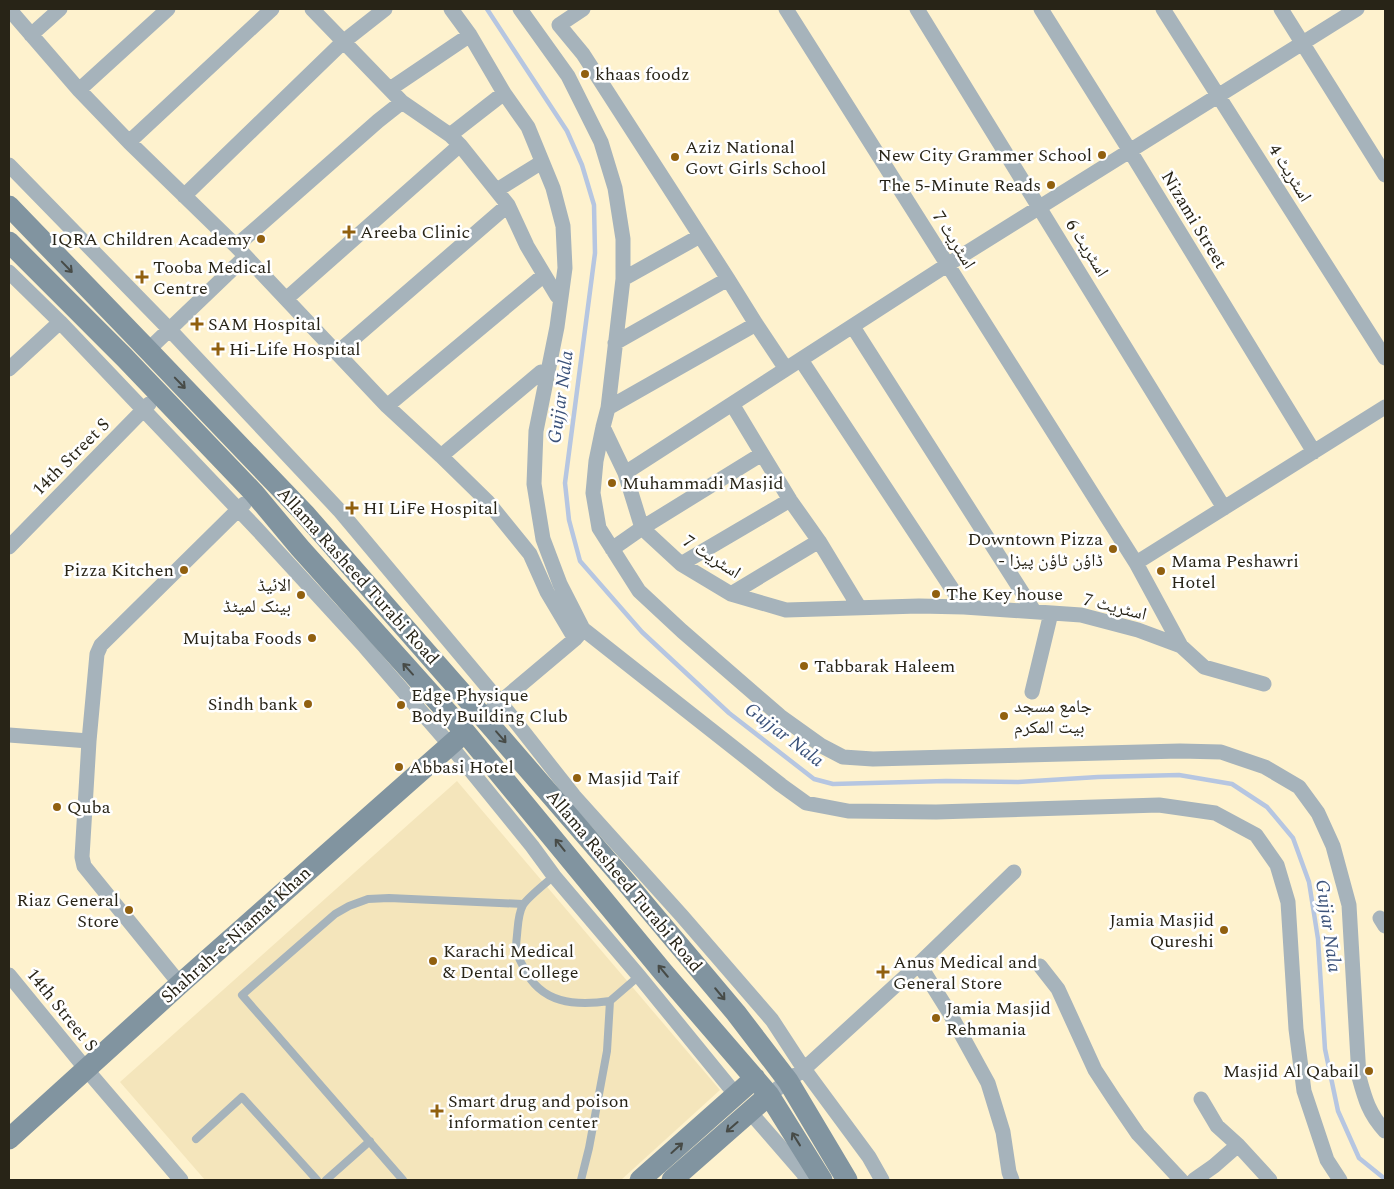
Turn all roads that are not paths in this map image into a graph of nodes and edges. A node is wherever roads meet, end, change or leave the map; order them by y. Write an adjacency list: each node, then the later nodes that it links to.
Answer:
1 (9, 9): 16 (street)
2 (60, 9): 16 (street)
3 (168, 9): 21 (street)
4 (272, 9): 26 (street)
5 (312, 9): 18 (street)
6 (385, 9): 18 (street)
7 (452, 9): 17 (street)
8 (520, 9): 42 (street)
9 (583, 9): 36 (street)
10 (786, 9): 39 (street, اسٹریٹ 7)
11 (917, 9): 35 (street, اسٹریٹ 6)
12 (1041, 9): 27 (street, Nizami Street)
13 (1163, 9): 23 (street, اسٹریٹ 4)
14 (1281, 9): 19 (street)
15 (1357, 9): 19 (street)
16 (32, 35): 21 (street)
17 (470, 35): 20 (street); 22 (street)
18 (343, 42): 20 (street); 32 (street)
19 (1302, 43): 23 (street); 30 (street)
20 (390, 89): 24 (street)
21 (79, 90): 26 (street)
22 (504, 93): 25 (street); 28 (street)
23 (1218, 96): 27 (street); 53 (street, اسٹریٹ 4)
24 (402, 102): 25 (street); 38 (street)
25 (455, 140): 31 (street); 45 (street)
26 (129, 142): 32 (street)
27 (1130, 151): 35 (street); 65 (street, Nizami Street)
28 (542, 162): 31 (street); 44 (street)
29 (9, 165): 49 (street)
30 (1385, 175)
31 (496, 190): 33 (street)
32 (184, 196): 38 (street)
33 (508, 205): 41 (street); 52 (street)
34 (9, 206): 51 (main road, Allama Rasheed Turabi Road, one-way to 51)
35 (1040, 208): 39 (street); 71 (street, اسٹریٹ 6)
36 (700, 236): 42 (street); 43 (street)
37 (9, 242): 58 (main road, Allama Rasheed Turabi Road)
38 (240, 252): 45 (street); 49 (street)
39 (947, 265): 48 (street); 77 (street, اسٹریٹ 7)
40 (9, 272): 46 (street)
41 (544, 275): 44 (street); 60 (street)
42 (623, 279): 50 (street)
43 (728, 279): 47 (street); 50 (street)
44 (561, 296): 57 (street)
45 (286, 299): 52 (street)
46 (60, 322): 55 (street); 63 (street)
47 (756, 324): 56 (street); 62 (street)
48 (853, 326): 54 (street); 84 (street)
49 (170, 330): 51 (street); 90 (street)
50 (615, 343): 62 (street)
51 (148, 350): 91 (main road, Allama Rasheed Turabi Road, one-way to 91)
52 (336, 353): 60 (street)
53 (1385, 358)
54 (801, 360): 56 (street); 83 (street)
55 (9, 370)
56 (786, 370): 59 (street)
57 (547, 374): 67 (street); 79 (street)
58 (159, 394): 63 (street, 14th Street S); 69 (main road, Allama Rasheed Turabi Road)
59 (732, 404): 66 (street); 68 (street)
60 (387, 406): 67 (street)
61 (1385, 407): 65 (street)
62 (608, 408): 64 (street)
63 (143, 410): 72 (street); 75 (street, 14th Street S)
64 (603, 427): 68 (street); 76 (street)
65 (1314, 452): 71 (street)
66 (762, 454): 70 (street); 73 (street)
67 (441, 456): 80 (street)
68 (625, 473): 73 (street)
69 (254, 493): 72 (street); 93 (main road, Allama Rasheed Turabi Road, one-way to 69)
70 (790, 500): 74 (street); 78 (street)
71 (1224, 508): 77 (street)
72 (238, 510): 93 (street); 94 (street)
73 (642, 528): 76 (street); 78 (street, اسٹریٹ 7)
74 (819, 541): 81 (street); 82 (street)
75 (9, 547)
76 (612, 549): 111 (street)
77 (1136, 563): 87 (street, اسٹریٹ 7)
78 (681, 564): 81 (street, اسٹریٹ 7)
79 (560, 584): 80 (street); 86 (street)
80 (547, 592): 86 (street)
81 (731, 594): 82 (street, اسٹریٹ 7)
82 (859, 607): 83 (street, اسٹریٹ 7)
83 (964, 607): 84 (street, اسٹریٹ 7)
84 (1034, 611): 85 (street, اسٹریٹ 7)
85 (1052, 613): 87 (street, اسٹریٹ 7); 89 (street)
86 (579, 634): 90 (street); 131 (street)
87 (1181, 646): 88 (street, اسٹریٹ 7)
88 (1264, 684)
89 (1032, 692)
90 (500, 702): 91 (street); 105 (street)
91 (483, 717): 93 (street); 105 (main road, Allama Rasheed Turabi Road, one-way to 105)
92 (9, 736): 94 (street)
93 (458, 738): 96 (street); 102 (main road, Shahrah-e-Niamat Khan); 106 (main road, Allama Rasheed Turabi Road, one-way to 93)
94 (89, 741): 102 (street)
95 (1014, 872): 98 (street)
96 (554, 876): 97 (lane); 101 (street)
97 (524, 904): 103 (lane); 114 (lane)
98 (919, 964): 105 (street); 127 (street)
99 (1040, 966): 128 (street)
100 (9, 975): 104 (street, 14th Street S)
101 (639, 976): 103 (lane); 107 (street)
102 (180, 984): 104 (main road, Shahrah-e-Niamat Khan)
103 (610, 1001): 120 (lane)
104 (86, 1069): 112 (main road, Shahrah-e-Niamat Khan); 116 (street, 14th Street S)
105 (796, 1075): 108 (street); 125 (main road, Allama Rasheed Turabi Road); 126 (street)
106 (754, 1078): 107 (main road); 108 (main road, Allama Rasheed Turabi Road)
107 (736, 1095): 121 (main road, one-way to 107)
108 (769, 1095): 110 (main road); 124 (main road, Allama Rasheed Turabi Road, one-way to 108)
109 (1201, 1099): 115 (street)
110 (750, 1112): 122 (main road, one-way to 122); 123 (street)
111 (1385, 1131)
112 (9, 1139)
113 (196, 1139): 117 (lane)
114 (370, 1141): 118 (lane); 119 (lane)
115 (1238, 1145): 129 (street); 130 (street)
116 (181, 1180)
117 (317, 1180)
118 (326, 1180)
119 (403, 1180)
120 (581, 1180)
121 (640, 1180)
122 (672, 1180)
123 (807, 1180)
124 (822, 1180)
125 (847, 1180)
126 (882, 1180)
127 (1012, 1180)
128 (1181, 1180)
129 (1194, 1180)
130 (1270, 1180)
131 (1340, 1180)

